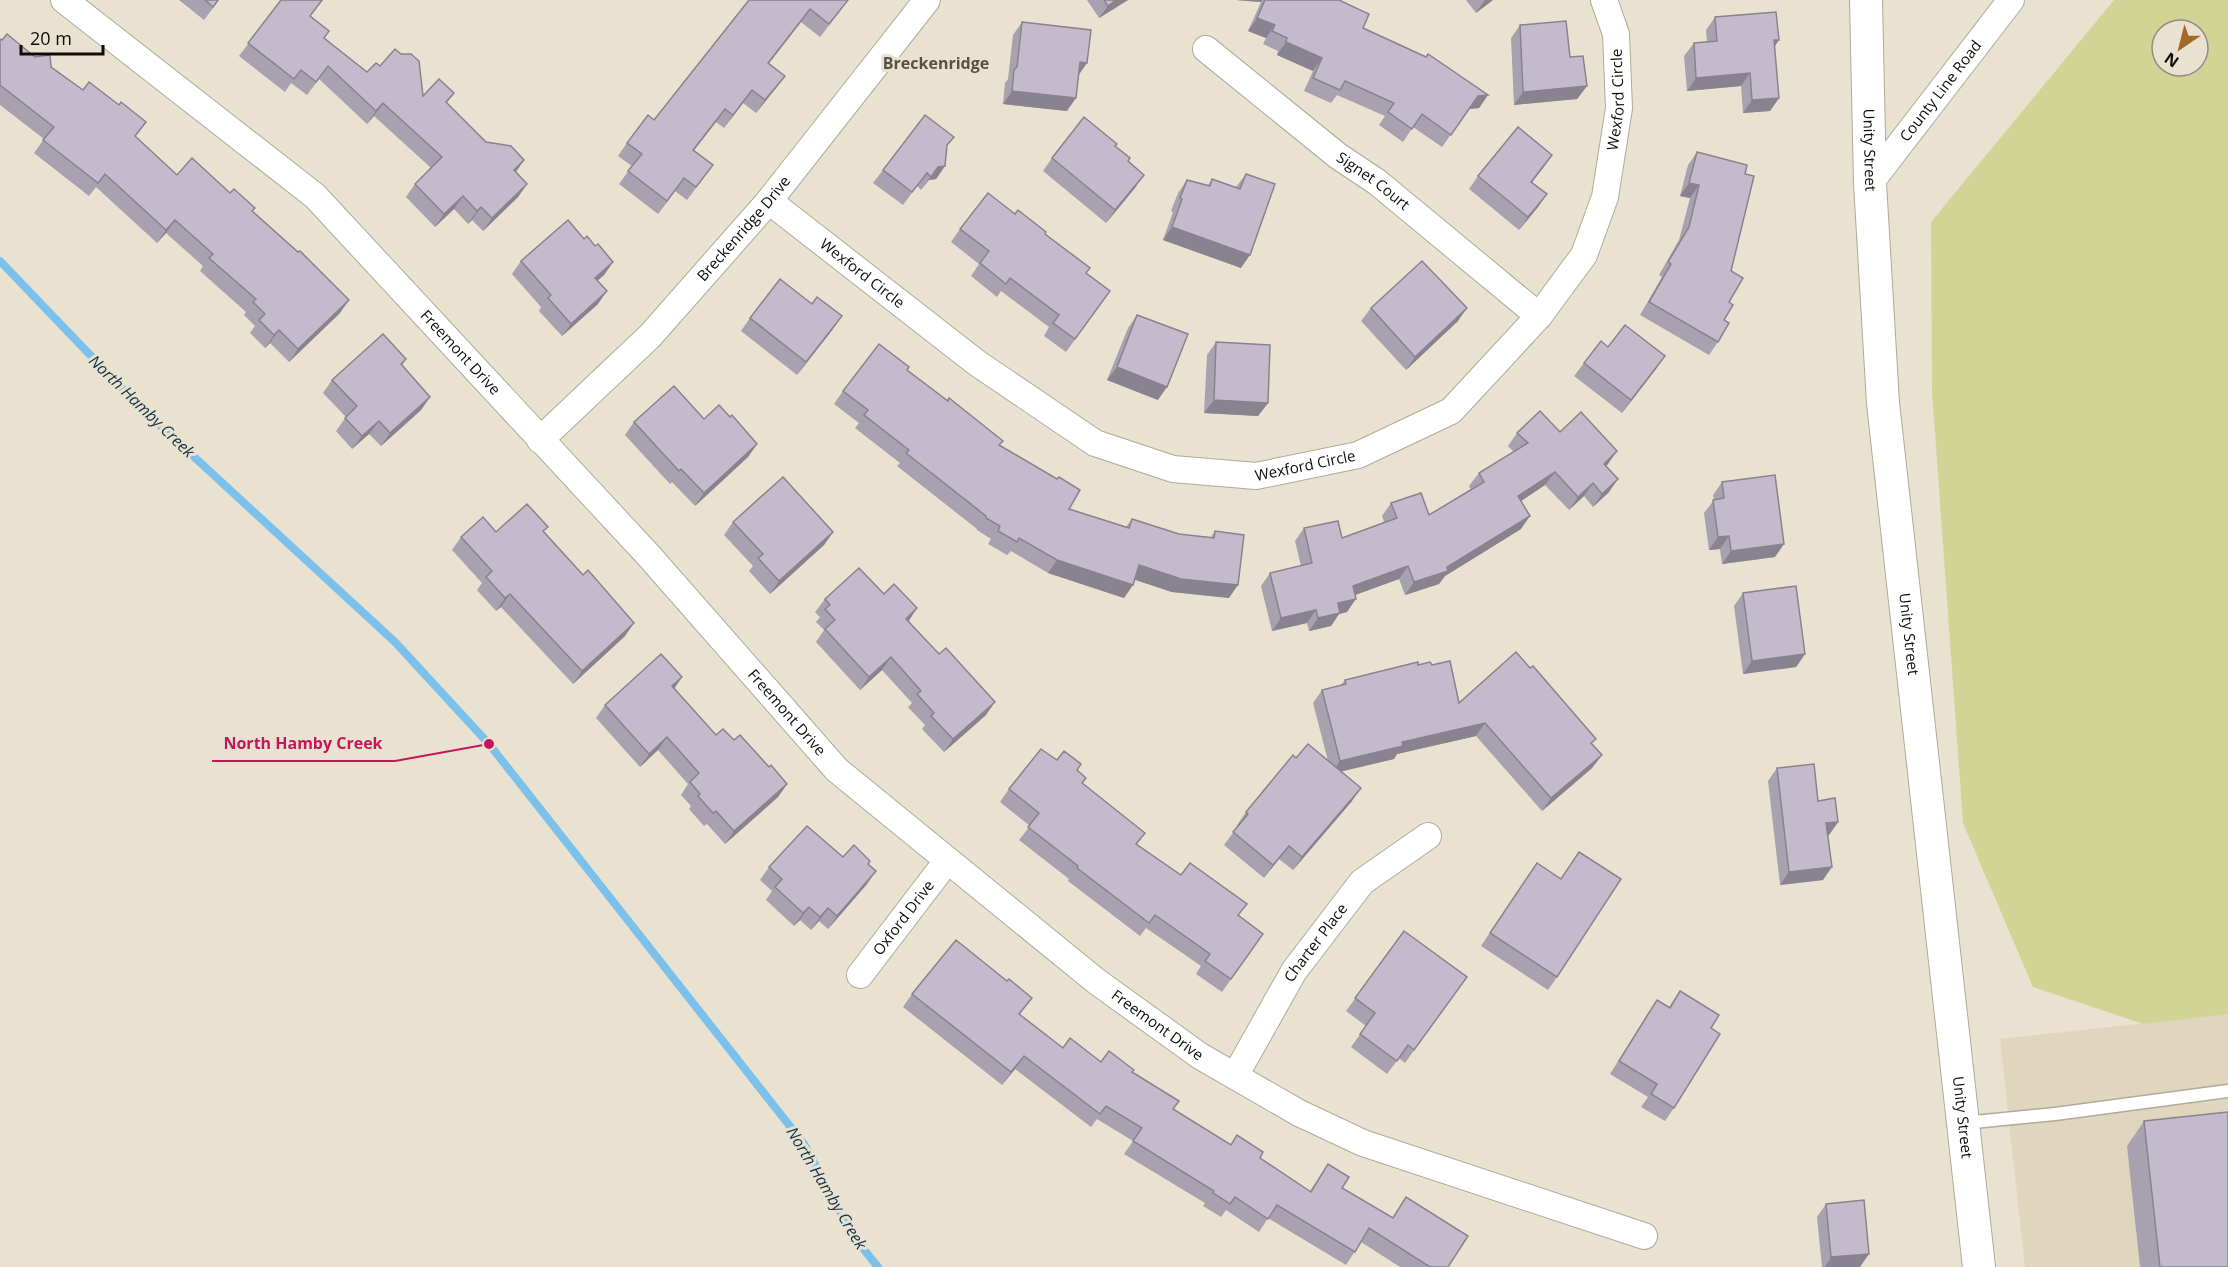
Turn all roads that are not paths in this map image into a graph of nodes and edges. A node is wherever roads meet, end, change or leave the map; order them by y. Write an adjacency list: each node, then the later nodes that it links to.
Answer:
1 (64, 0): 10 (street, Freemont Drive)
2 (927, 0): 8 (street, Breckenridge Drive)
3 (1604, 0): 9 (street, Wexford Circle)
4 (1866, 0): 7 (street, Unity Street)
5 (2011, 0): 7 (street, County Line Road)
6 (1206, 49): 9 (street, Signet Court)
7 (1870, 183): 16 (street, Unity Street)
8 (769, 201): 9 (street, Wexford Circle); 10 (street, Breckenridge Drive)
9 (1539, 316)
10 (540, 440): 12 (street, Freemont Drive)
11 (1428, 836): 14 (street, Charter Place)
12 (947, 861): 13 (street, Oxford Drive); 14 (street, Freemont Drive)
13 (860, 975)
14 (1235, 1076): 17 (street, Freemont Drive)
15 (2228, 1091): 16 (lane)
16 (1962, 1123): 18 (street, Unity Street)
17 (1644, 1236)
18 (1979, 1267)

